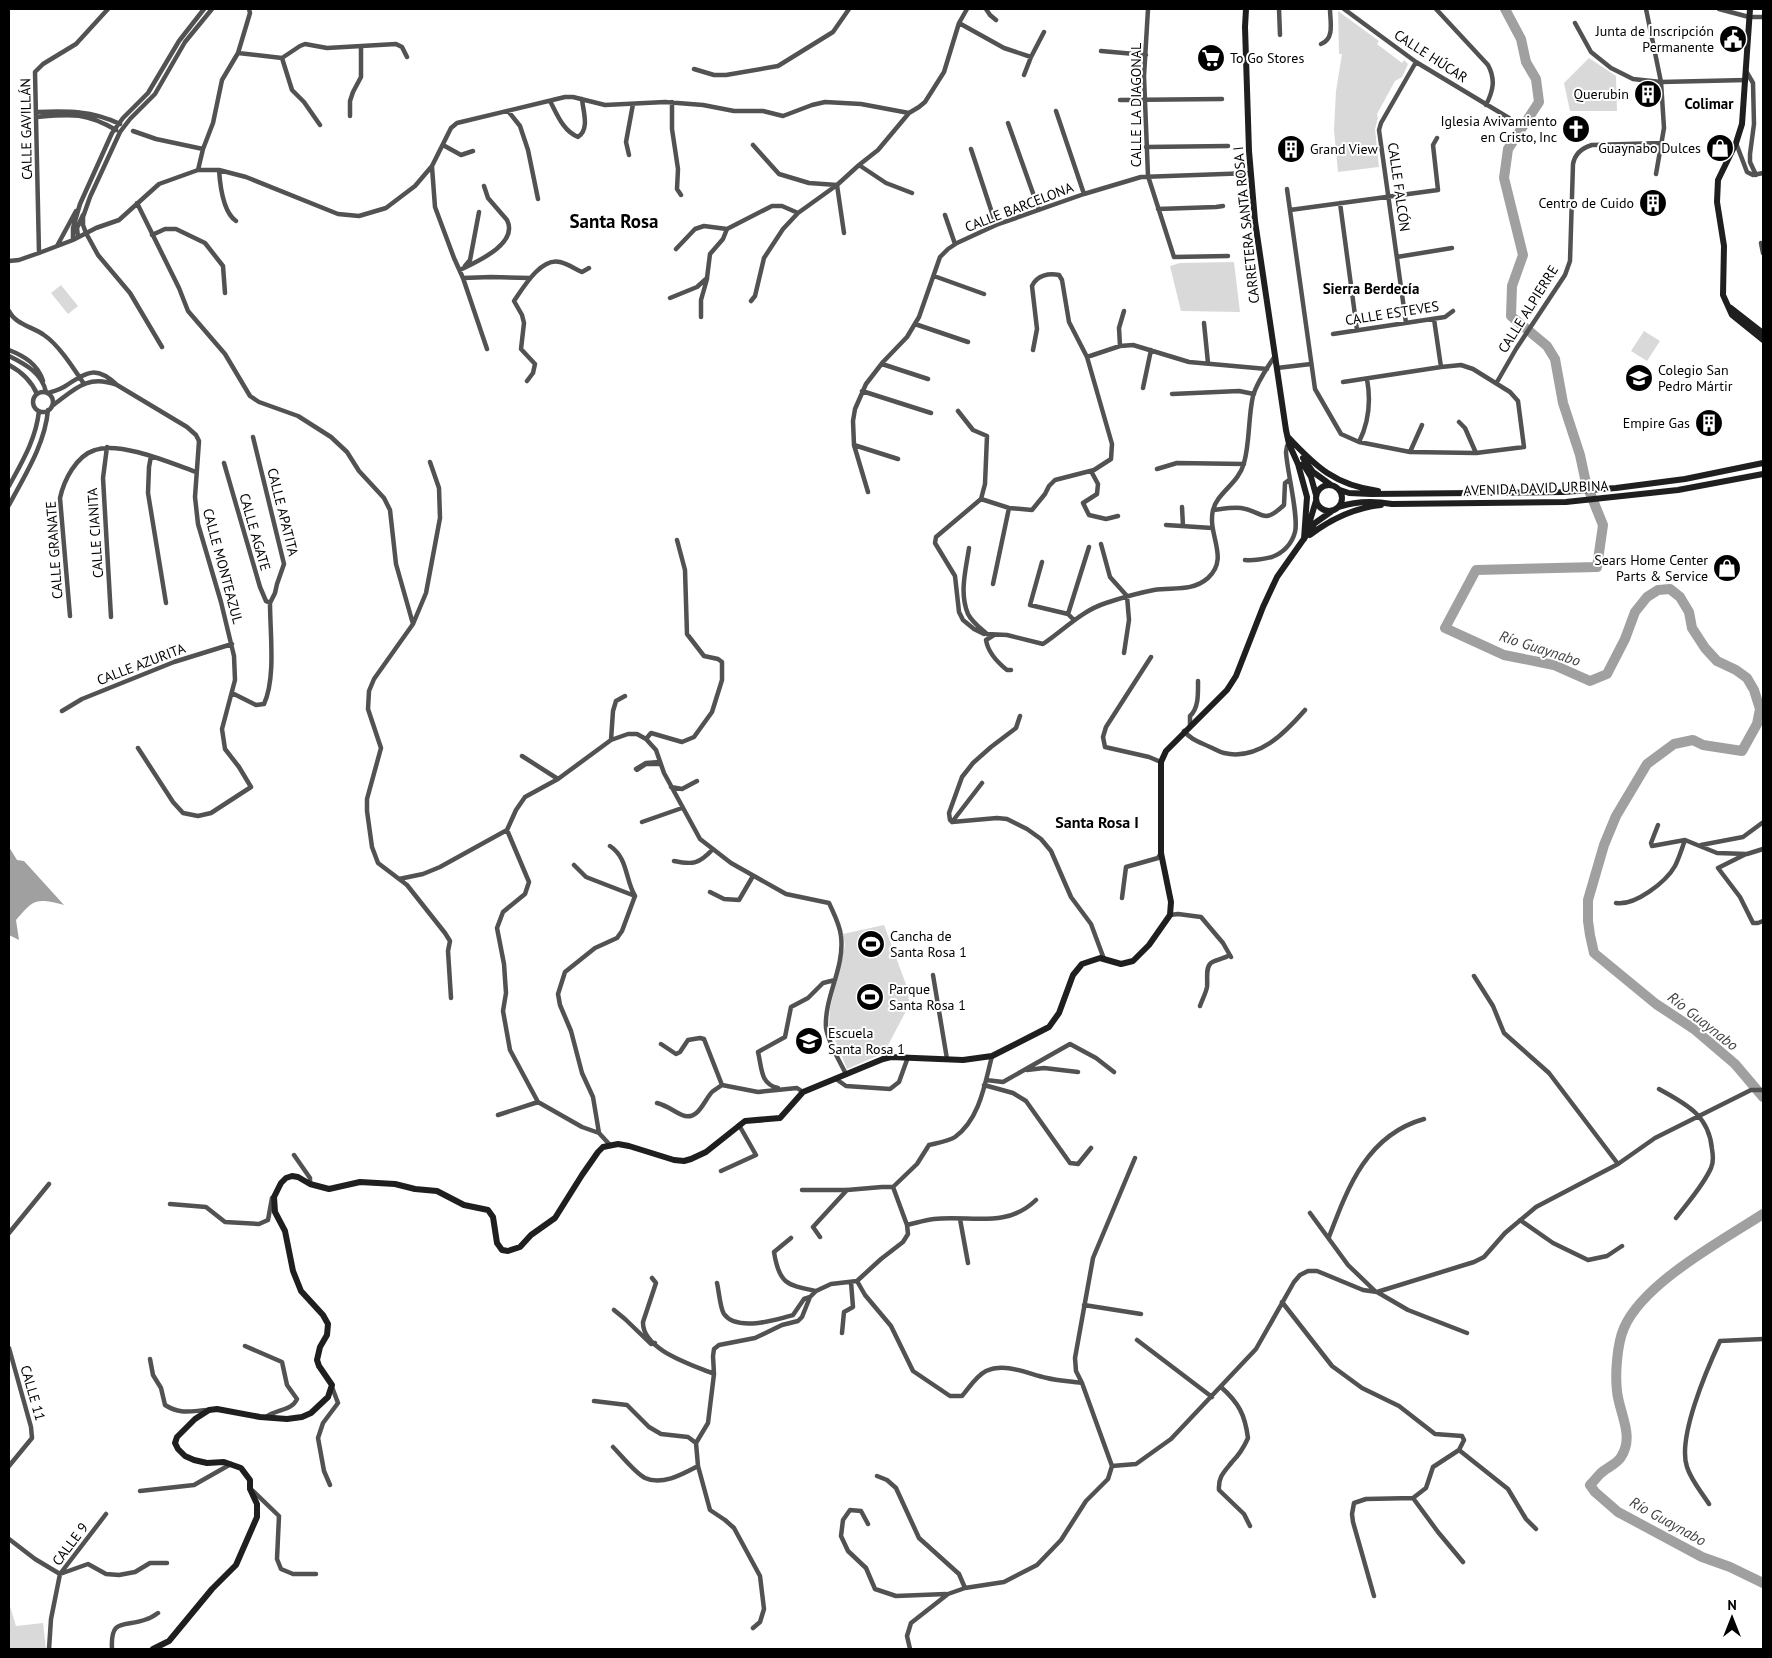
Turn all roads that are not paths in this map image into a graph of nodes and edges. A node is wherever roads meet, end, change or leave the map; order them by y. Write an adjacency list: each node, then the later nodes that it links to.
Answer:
1 (108, 9): 49 (street, CALLE GAVILLÁN)
2 (204, 9): 53 (street)
3 (212, 9): 53 (street)
4 (249, 9): 27 (street)
5 (849, 9): 33 (street)
6 (967, 9): 20 (street)
7 (986, 9): 19 (street)
8 (1148, 9): 28 (street, CALLE LA DIAGONAL)
9 (1246, 9): 73 (street, CARRETERA SANTA ROSA I)
10 (1279, 9): 23 (street)
11 (1330, 9): 24 (street)
12 (1344, 9): 32 (street, CALLE HÚCAR)
13 (1436, 9): 45 (street)
14 (1646, 9): 37 (street)
15 (1719, 9): 17 (street)
16 (1750, 9): 17 (street)
17 (1749, 17): 18 (street); 34 (street)
18 (1763, 17)
19 (996, 20)
20 (959, 23): 30 (street); 48 (street)
21 (1575, 23): 37 (street)
22 (1044, 32): 30 (street)
23 (1280, 34)
24 (1321, 44)
25 (360, 47): 29 (street); 31 (street); 50 (street)
26 (1101, 51): 28 (street)
27 (238, 53): 31 (street); 65 (street)
28 (1146, 54): 41 (street, CALLE LA DIAGONAL)
29 (407, 57)
30 (1031, 57): 35 (street)
31 (282, 58): 54 (street)
32 (1416, 62): 45 (street, CALLE HÚCAR); 84 (street, CALLE FALCÓN)
33 (694, 69)
34 (1746, 71): 36 (street); 76 (street)
35 (1024, 75)
36 (1746, 80): 37 (street); 60 (street)
37 (1661, 82): 59 (street)
38 (582, 99): 42 (street); 42 (street); 44 (street)
39 (1222, 99): 41 (street)
40 (1120, 100): 41 (street)
41 (1145, 100): 64 (street, CALLE LA DIAGONAL)
42 (550, 101): 46 (street)
43 (672, 102): 44 (street); 48 (street); 83 (street)
44 (633, 104): 68 (street)
45 (1486, 105): 51 (street, CALLE HÚCAR)
46 (508, 111): 62 (street); 85 (street)
47 (1056, 111): 82 (street)
48 (909, 113): 69 (street)
49 (36, 115): 53 (street); 55 (street); 110 (street, CALLE GAVILLÁN)
50 (350, 116)
51 (1509, 118)
52 (1008, 123): 91 (street)
53 (121, 124): 55 (street); 57 (street)
54 (320, 125)
55 (115, 129): 57 (street); 88 (street)
56 (133, 131): 65 (street)
57 (120, 132): 89 (street)
58 (1437, 138): 84 (street)
59 (1662, 143): 75 (street); 160 (street, CALLE ALPIERRE)
60 (1736, 143): 76 (street); 125 (street)
61 (753, 144): 78 (street)
62 (443, 145): 67 (street); 70 (street)
63 (1228, 146): 64 (street)
64 (1146, 147): 77 (street, CALLE LA DIAGONAL)
65 (203, 149): 71 (street)
66 (970, 149): 98 (street)
67 (473, 150)
68 (629, 155)
69 (859, 165): 78 (street); 81 (street)
70 (432, 166): 72 (street); 116 (street)
71 (198, 170): 72 (street); 86 (street)
72 (219, 170): 97 (street)
73 (1251, 173): 77 (street, CALLE BARCELONA); 146 (street, CARRETERA SANTA ROSA I)
74 (1763, 173): 76 (street)
75 (1656, 174)
76 (1756, 175)
77 (1148, 176): 82 (street, CALLE BARCELONA); 92 (street, CALLE LA DIAGONAL)
78 (837, 185): 95 (street); 101 (street)
79 (484, 186): 116 (street)
80 (1287, 189): 93 (street)
81 (912, 193)
82 (1084, 194): 91 (street, CALLE BARCELONA)
83 (681, 195)
84 (1389, 196): 87 (street); 113 (street, CALLE FALCÓN)
85 (538, 199)
86 (137, 203): 100 (street); 102 (street)
87 (1340, 203): 93 (street); 134 (street)
88 (80, 204): 104 (street); 107 (street)
89 (87, 206): 100 (street); 103 (street)
90 (1223, 206): 92 (street)
91 (1039, 210): 98 (street, CALLE BARCELONA)
92 (1158, 210): 112 (street, CALLE LA DIAGONAL)
93 (1290, 210): 150 (street)
94 (479, 212): 116 (street)
95 (798, 213): 99 (street); 124 (street)
96 (945, 215): 106 (street)
97 (236, 221)
98 (996, 225): 106 (street, CALLE BARCELONA)
99 (726, 229): 109 (street); 120 (street)
100 (86, 233): 103 (street); 140 (street)
101 (844, 233)
102 (152, 235): 121 (street); 228 (street)
103 (78, 237): 104 (street)
104 (73, 240): 107 (street)
105 (1760, 243): 111 (street)
106 (955, 244): 117 (street, CALLE BARCELONA)
107 (57, 246): 110 (street)
108 (1452, 248): 113 (street)
109 (676, 249)
110 (39, 253): 114 (street)
111 (1763, 254)
112 (1228, 256)
113 (1397, 257): 132 (street, CALLE FALCÓN)
114 (9, 261)
115 (589, 268): 119 (street)
116 (460, 270): 118 (street)
117 (934, 276): 122 (street); 133 (street, CALLE BARCELONA)
118 (464, 278): 119 (street); 141 (street)
119 (530, 278): 158 (street)
120 (707, 278): 123 (street); 129 (street)
121 (225, 293)
122 (984, 294)
123 (670, 298)
124 (751, 301)
125 (1726, 303): 135 (street); 137 (street)
126 (9, 311): 155 (street)
127 (1124, 311): 139 (street)
128 (1453, 311): 130 (street, CALLE ESTEVES)
129 (701, 317)
130 (1434, 319): 132 (street, CALLE ESTEVES); 152 (street)
131 (1204, 323): 148 (street)
132 (1406, 323): 134 (street, CALLE ESTEVES)
133 (915, 324): 138 (street); 149 (street, CALLE BARCELONA)
134 (1357, 330): 136 (street, CALLE ESTEVES)
135 (1763, 333)
136 (1333, 334)
137 (1763, 340)
138 (968, 342)
139 (1120, 346): 144 (street); 147 (street)
140 (162, 347)
141 (487, 349)
142 (9, 350): 161 (street)
143 (1033, 350): 147 (street)
144 (1151, 350): 148 (street); 164 (street)
145 (9, 356): 161 (street)
146 (1275, 356): 153 (street, CARRETERA SANTA ROSA I); 154 (street)
147 (1087, 357): 191 (street)
148 (1208, 363): 154 (street)
149 (882, 364): 157 (street); 165 (street, CALLE BARCELONA)
150 (1311, 364): 153 (street); 179 (street)
151 (9, 365): 167 (street)
152 (1442, 366): 156 (street); 160 (street)
153 (1277, 368): 178 (street, CARRETERA SANTA ROSA I)
154 (1267, 369): 169 (street)
155 (79, 377): 162 (street); 163 (street, CALLE MONTEAZUL); 166 (street, CALLE MONTEAZUL)
156 (1367, 378): 159 (street); 179 (street)
157 (928, 379)
158 (526, 381)
159 (1343, 382)
160 (1497, 382): 183 (street)
161 (44, 384): 166 (street)
162 (84, 384): 163 (street, CALLE MONTEAZUL); 170 (street)
163 (117, 384): 192 (street, CALLE MONTEAZUL)
164 (1143, 388)
165 (862, 391): 174 (street); 180 (street, CALLE BARCELONA)
166 (47, 393): 167 (street); 170 (street)
167 (37, 394): 172 (street)
168 (1172, 394): 169 (street)
169 (1254, 394): 189 (street)
170 (52, 406): 171 (street)
171 (48, 410): 172 (street); 203 (street)
172 (39, 411): 196 (street)
173 (958, 411): 201 (street)
174 (931, 414)
175 (1458, 422): 183 (street)
176 (1422, 426): 182 (street)
177 (252, 437): 223 (street, CALLE APATITA)
178 (1289, 440): 194 (street); 195 (street, CARRETERA SANTA ROSA I); 199 (street); 200 (street, CARRETERA SANTA ROSA I); 214 (street, CARRETERA SANTA ROSA I)
179 (1359, 442): 182 (street)
180 (854, 445): 185 (street); 198 (street, CALLE BARCELONA)
181 (107, 448): 184 (street); 225 (street, CALLE GRANATE); 226 (street, CALLE CIANITA)
182 (1410, 452): 183 (street)
183 (1476, 453)
184 (151, 456): 192 (street); 222 (street)
185 (898, 459)
186 (430, 462): 228 (street)
187 (224, 463): 223 (street, CALLE AGATE)
188 (1763, 463): 199 (street, AVENIDA DAVID URBINA)
189 (1244, 464): 190 (street); 207 (street)
190 (1157, 469)
191 (1090, 471): 205 (street); 209 (street)
192 (196, 472): 231 (street, CALLE MONTEAZUL)
193 (1763, 474): 202 (street, AVENIDA DAVID URBINA)
194 (1289, 480): 207 (street); 218 (street)
195 (1331, 485): 197 (street); 200 (street)
196 (9, 486)
197 (1340, 490): 199 (street, AVENIDA DAVID URBINA); 206 (street)
198 (868, 492)
199 (1391, 493)
200 (1316, 497): 208 (street); 214 (street)
201 (981, 498): 205 (street); 229 (street)
202 (1392, 504): 206 (street, AVENIDA DAVID URBINA); 214 (street)
203 (9, 505)
204 (1182, 507): 211 (street)
205 (1009, 508): 220 (street)
206 (1338, 508): 208 (street)
207 (1213, 510): 212 (street)
208 (1332, 511): 214 (street)
209 (1118, 516)
210 (1166, 524): 211 (street)
211 (1183, 526): 212 (street)
212 (1212, 528): 221 (street)
213 (677, 540): 243 (street)
214 (1304, 540): 241 (street)
215 (1101, 544): 221 (street)
216 (970, 548): 229 (street)
217 (1089, 548): 224 (street)
218 (1246, 560)
219 (1042, 562): 224 (street)
220 (993, 584)
221 (1127, 596): 227 (street); 232 (street)
222 (166, 602)
223 (270, 603): 236 (street, CALLE APATITA)
224 (1068, 614): 227 (street)
225 (70, 616)
226 (112, 617)
227 (1074, 620): 230 (street)
228 (413, 624): 268 (street)
229 (987, 634): 230 (street)
230 (994, 635): 234 (street)
231 (232, 644): 236 (street, CALLE MONTEAZUL); 239 (street, CALLE AZURITA)
232 (1124, 653)
233 (1151, 657): 247 (street)
234 (1012, 670)
235 (1198, 681): 241 (street)
236 (232, 693): 245 (street, CALLE MONTEAZUL)
237 (625, 696): 244 (street)
238 (1305, 710): 242 (street)
239 (62, 711)
240 (1020, 716): 254 (street)
241 (1190, 726): 242 (street)
242 (1184, 731): 247 (street)
243 (646, 739): 244 (street); 251 (street)
244 (611, 740): 248 (street)
245 (138, 748)
246 (522, 756): 248 (street)
247 (1161, 762): 263 (street)
248 (558, 779): 257 (street)
249 (697, 781): 251 (street)
250 (982, 783): 254 (street)
251 (671, 786): 252 (street)
252 (682, 808): 253 (street); 261 (street)
253 (642, 822)
254 (952, 822): 275 (street)
255 (1762, 823): 259 (street)
256 (1658, 825): 258 (street)
257 (507, 830): 268 (street); 296 (street)
258 (1685, 840): 259 (street); 272 (street)
259 (1700, 845): 264 (street)
260 (610, 846): 270 (street)
261 (712, 849): 265 (street); 267 (street)
262 (1763, 849): 264 (street)
263 (1161, 853): 271 (street); 273 (street)
264 (1747, 854): 274 (street)
265 (674, 861)
266 (574, 865): 270 (street)
267 (753, 876): 269 (street); 278 (street)
268 (399, 879): 279 (street)
269 (710, 892)
270 (635, 896): 302 (street)
271 (1122, 898)
272 (1616, 903)
273 (1170, 915): 275 (street); 280 (street)
274 (1763, 921)
275 (1104, 959): 282 (street)
276 (933, 975): 284 (street)
277 (1474, 976): 307 (street)
278 (835, 980): 288 (street); 292 (street)
279 (451, 998)
280 (1200, 1006)
281 (661, 1044): 291 (street)
282 (992, 1056): 284 (street); 290 (street)
283 (908, 1057): 284 (street); 288 (street); 289 (street)
284 (947, 1059)
285 (1023, 1070): 286 (street); 287 (street); 290 (street)
286 (1078, 1072)
287 (1114, 1072)
288 (846, 1074): 289 (street)
289 (836, 1079): 295 (street)
290 (985, 1082): 304 (street); 311 (street)
291 (722, 1085): 292 (street); 297 (street)
292 (782, 1089): 295 (street)
293 (1659, 1089): 299 (street)
294 (1763, 1090): 299 (street)
295 (803, 1092): 301 (street)
296 (538, 1102): 298 (street); 302 (street)
297 (657, 1103)
298 (498, 1115)
299 (1700, 1116): 307 (street); 318 (street)
300 (1424, 1119): 324 (street)
301 (738, 1125): 303 (street); 308 (street)
302 (599, 1133): 303 (street)
303 (610, 1145): 310 (street)
304 (1091, 1148)
305 (294, 1155): 310 (street)
306 (1134, 1158): 336 (street)
307 (1618, 1164): 320 (street)
308 (721, 1171)
309 (49, 1184): 322 (street)
310 (310, 1184): 314 (street)
311 (892, 1188): 313 (street); 321 (street)
312 (802, 1190): 313 (street)
313 (847, 1190): 323 (street)
314 (276, 1192): 316 (street); 349 (street)
315 (1036, 1200): 319 (street)
316 (170, 1204)
317 (1310, 1213): 324 (street)
318 (1676, 1218)
319 (960, 1219): 321 (street); 327 (street)
320 (1520, 1220): 326 (street); 333 (street)
321 (908, 1225): 329 (street)
322 (9, 1233)
323 (820, 1237)
324 (1329, 1237): 333 (street)
325 (791, 1238): 332 (street)
326 (1622, 1246)
327 (968, 1262)
328 (652, 1278): 343 (street)
329 (856, 1281): 330 (street); 348 (street)
330 (851, 1282): 332 (street); 339 (street)
331 (717, 1283): 334 (street)
332 (816, 1291): 334 (street)
333 (1377, 1292): 335 (street); 340 (street)
334 (810, 1297): 347 (street)
335 (1282, 1302): 350 (street); 357 (street)
336 (1084, 1305): 338 (street); 348 (street)
337 (614, 1310): 343 (street)
338 (1141, 1314)
339 (842, 1333)
340 (1467, 1333)
341 (1763, 1339): 367 (street)
342 (1137, 1340): 351 (street)
343 (654, 1343): 347 (street)
344 (245, 1346): 354 (street)
345 (9, 1348): 359 (street, CALLE 11)
346 (150, 1359): 353 (street)
347 (714, 1374): 355 (street)
348 (1082, 1383): 361 (street)
349 (332, 1385): 354 (street); 363 (street)
350 (1221, 1387): 351 (street); 370 (street)
351 (1212, 1397): 361 (street)
352 (594, 1401): 355 (street)
353 (209, 1410): 354 (street); 358 (street)
354 (266, 1418)
355 (696, 1443): 360 (street)
356 (613, 1447): 360 (street)
357 (1459, 1450): 366 (street); 371 (street)
358 (232, 1463): 364 (street); 365 (street)
359 (9, 1466)
360 (698, 1466): 381 (street)
361 (1112, 1466): 377 (street)
362 (877, 1476): 377 (street)
363 (330, 1485)
364 (250, 1489): 376 (street); 384 (street)
365 (140, 1491)
366 (1413, 1498): 373 (street); 379 (street)
367 (1709, 1504)
368 (106, 1514): 375 (street, CALLE 9)
369 (868, 1524): 378 (street)
370 (1250, 1526)
371 (1536, 1529)
372 (9, 1539): 375 (street)
373 (1463, 1562)
374 (167, 1563): 375 (street)
375 (60, 1574): 382 (street, CALLE 9)
376 (316, 1574)
377 (965, 1588): 378 (street)
378 (948, 1594): 385 (street)
379 (1374, 1596)
380 (158, 1613): 383 (street)
381 (753, 1628)
382 (49, 1649)
383 (112, 1649)
384 (154, 1649)
385 (910, 1649)

